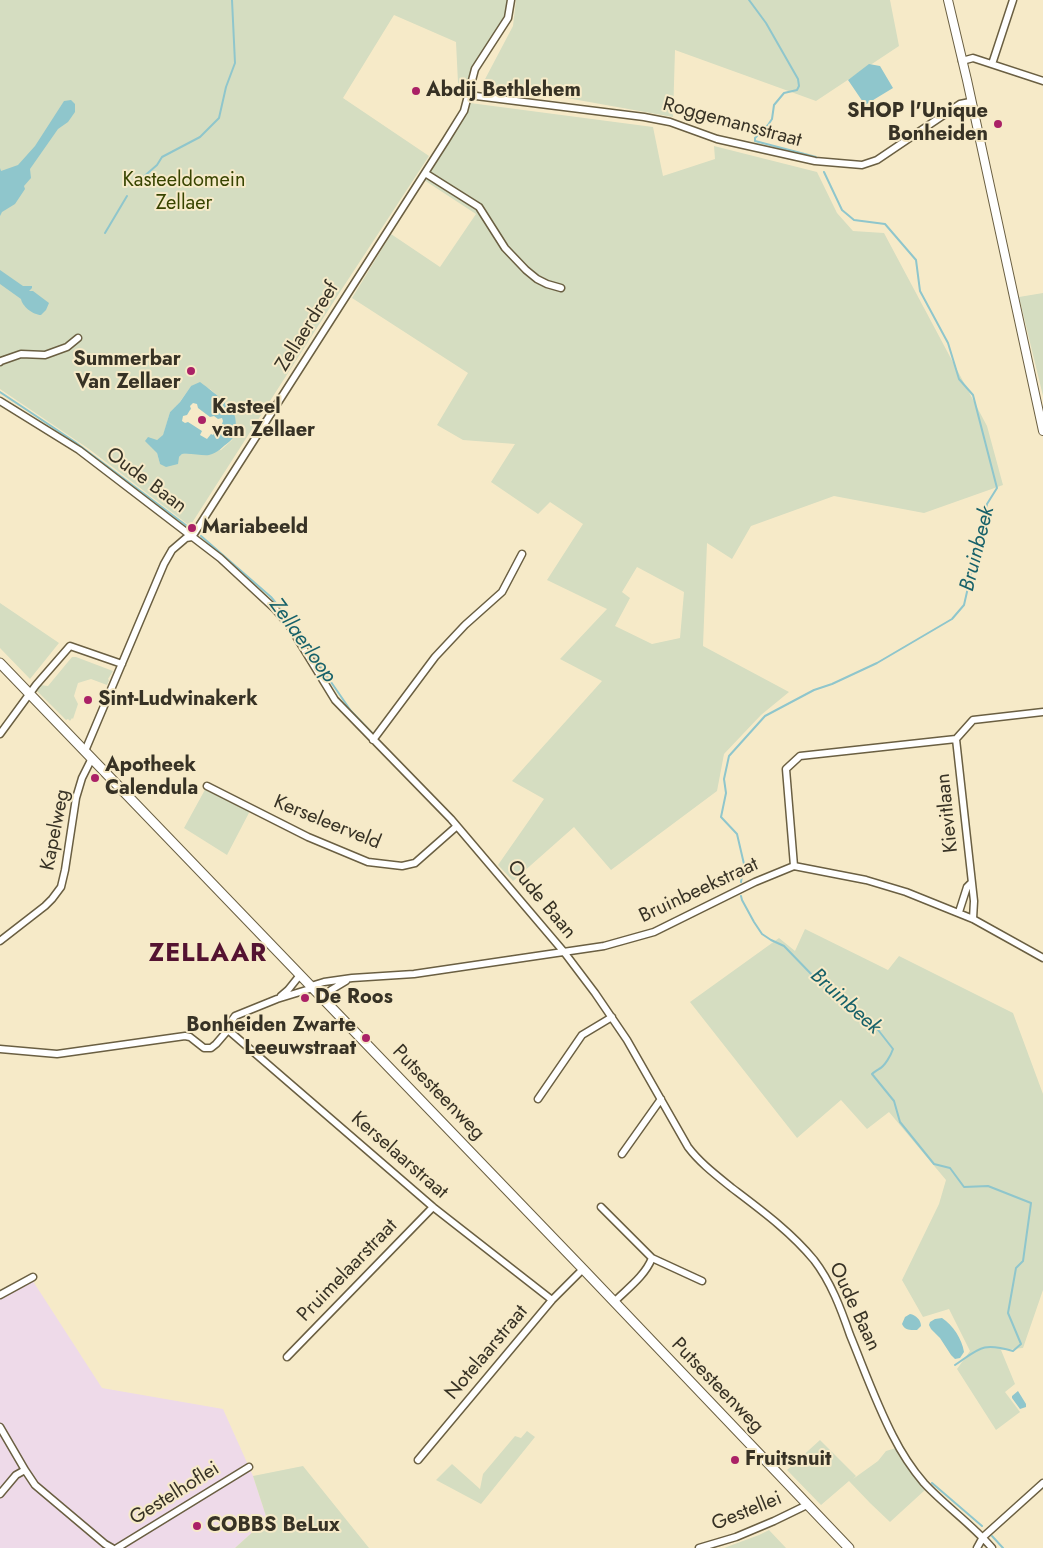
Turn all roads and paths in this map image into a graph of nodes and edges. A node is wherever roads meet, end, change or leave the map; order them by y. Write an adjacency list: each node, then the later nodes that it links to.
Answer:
1 (511, 0): 7 (street, Zellaerdreef)
2 (948, 0): 4 (street)
3 (1013, 0): 5 (street)
4 (962, 61): 5 (street); 8 (street)
5 (992, 64): 6 (street)
6 (1043, 81)
7 (468, 95): 8 (street, Roggemansstraat); 9 (street, Zellaerdreef)
8 (970, 102): 14 (street)
9 (425, 173): 10 (street); 15 (street, Zellaerdreef)
10 (561, 288)
11 (78, 338): 12 (street)
12 (0, 362)
13 (0, 401): 15 (street, Oude Baan)
14 (1043, 431)
15 (192, 537): 18 (street, Zellaerdreef); 23 (street, Oude Baan)
16 (522, 554): 23 (street)
17 (0, 663): 19 (main road, Putsesteenweg)
18 (122, 664): 19 (street); 24 (street, Zellaerdreef)
19 (30, 694): 21 (street); 24 (main road, Putsesteenweg)
20 (1043, 712): 22 (street)
21 (0, 734)
22 (956, 739): 28 (street); 29 (street, Kievitlaan)
23 (373, 740): 27 (street, Oude Baan)
24 (85, 751): 25 (main road, Putsesteenweg)
25 (92, 758): 32 (street, Kapelweg); 35 (main road, Putsesteenweg)
26 (207, 786): 27 (street, Kerseleerveld)
27 (457, 826): 33 (street, Oude Baan)
28 (794, 866): 30 (street); 33 (street, Bruinbeekstraat)
29 (971, 883): 30 (street, Kievitlaan); 31 (street, Kievitlaan)
30 (959, 912): 31 (street)
31 (973, 919): 34 (street)
32 (0, 941)
33 (564, 952): 36 (street, Bruinbeekstraat); 40 (street, Oude Baan)
34 (1043, 958)
35 (300, 975): 37 (main road, Putsesteenweg); 39 (street)
36 (352, 978): 37 (street, Bruinbeekstraat); 38 (street, Bruinbeekstraat)
37 (312, 987): 38 (main road, Putsesteenweg); 39 (street, Bruinbeekstraat)
38 (322, 998): 49 (main road, Putsesteenweg)
39 (277, 999): 41 (street, Bruinbeekstraat)
40 (612, 1017): 43 (street); 44 (street, Oude Baan)
41 (228, 1030): 42 (street, Bruinbeekstraat); 46 (street, Kerselaarstraat)
42 (0, 1050)
43 (538, 1099)
44 (661, 1099): 45 (street); 63 (street, Oude Baan)
45 (622, 1154)
46 (433, 1207): 53 (street, Kerselaarstraat); 55 (street, Pruimelaarstraat)
47 (601, 1207): 48 (street)
48 (652, 1258): 51 (street); 54 (street)
49 (582, 1269): 53 (street, Notelaarstraat); 54 (main road, Putsesteenweg)
50 (33, 1276): 52 (street)
51 (702, 1281)
52 (0, 1295)
53 (552, 1300): 57 (street, Notelaarstraat)
54 (614, 1302): 62 (main road, Putsesteenweg)
55 (286, 1357)
56 (0, 1427): 59 (street)
57 (418, 1460)
58 (249, 1467): 65 (street, Gestelhoflei)
59 (25, 1470): 61 (street); 64 (street)
60 (1043, 1483): 63 (street)
61 (0, 1494)
62 (807, 1505): 66 (street, Gestellei); 67 (main road, Putsesteenweg)
63 (983, 1536): 68 (street); 69 (street, Oude Baan)
64 (112, 1548)
65 (117, 1548)
66 (698, 1548)
67 (849, 1548)
68 (977, 1548)
69 (992, 1548)

